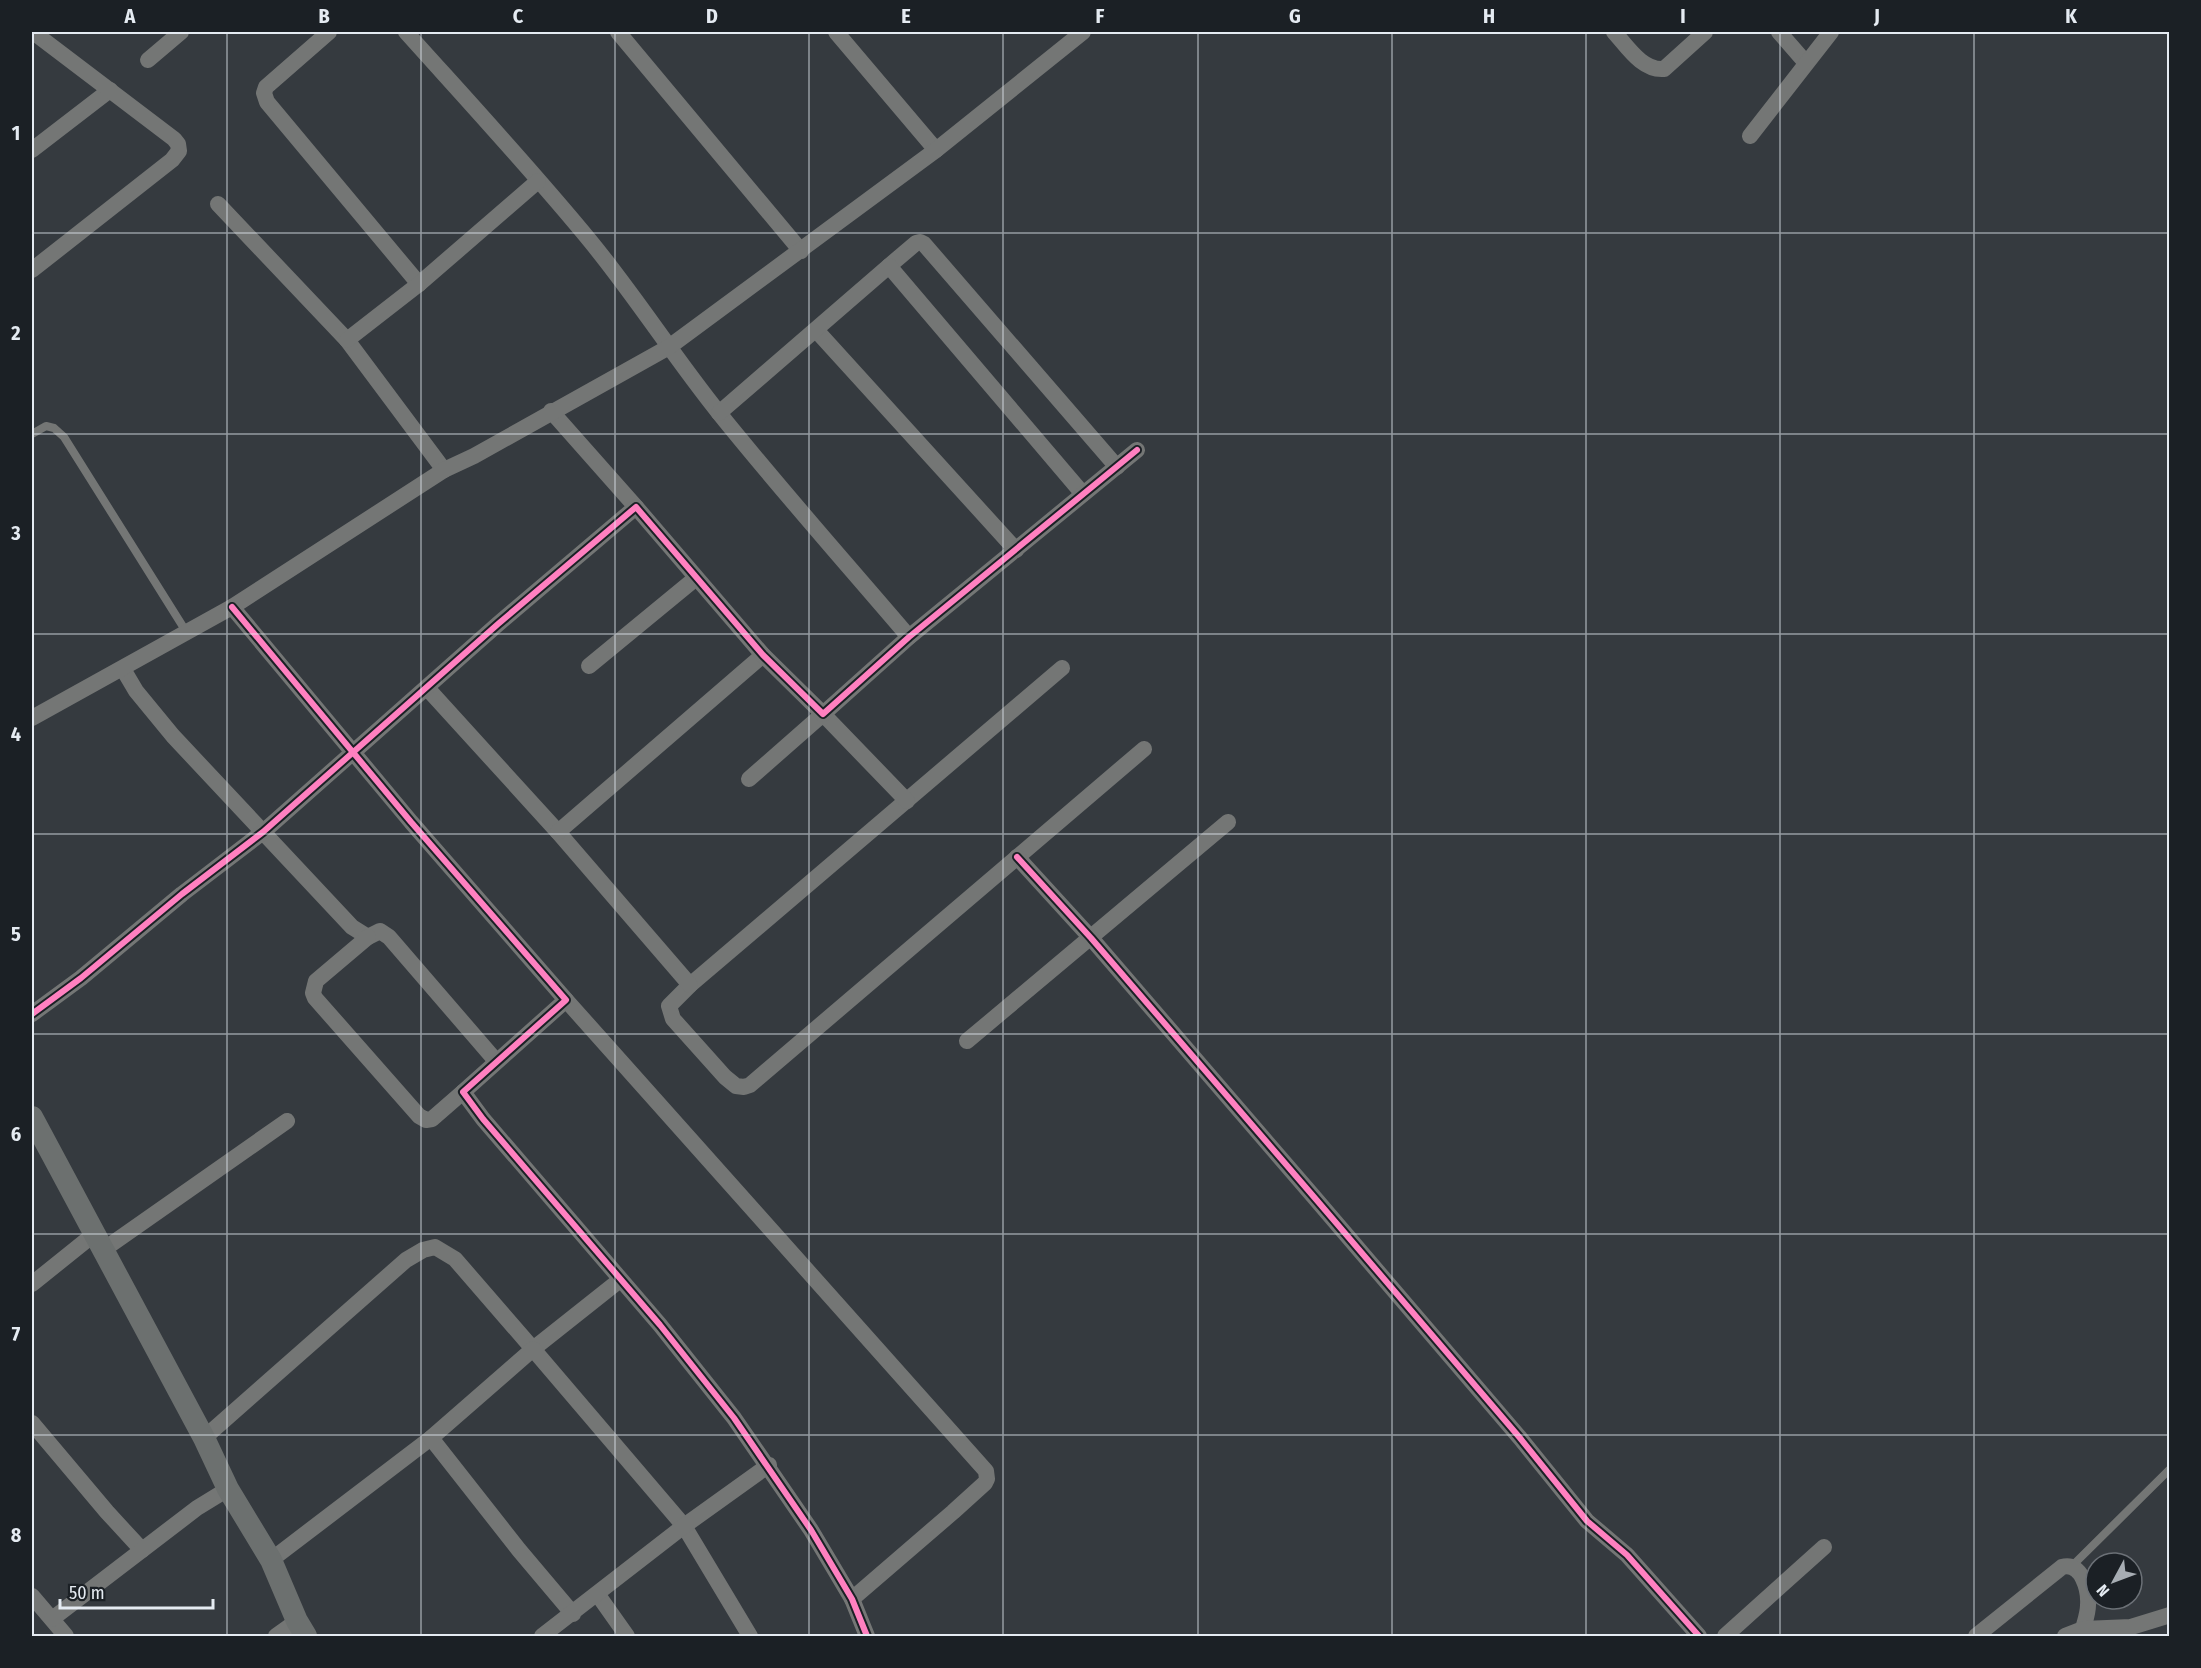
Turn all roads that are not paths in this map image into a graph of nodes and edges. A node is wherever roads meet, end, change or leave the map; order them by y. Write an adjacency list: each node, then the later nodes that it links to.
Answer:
1 (33, 32): 14 (street)
2 (181, 32): 12 (street)
3 (328, 32): 23 (street)
4 (406, 32): 18 (street)
5 (618, 32): 20 (street)
6 (836, 32): 17 (street)
7 (1083, 32): 17 (street)
8 (1614, 32): 9 (street)
9 (1705, 32)
10 (1779, 32): 13 (street)
11 (1831, 32): 13 (street)
12 (148, 60)
13 (1806, 63): 15 (street)
14 (110, 90): 16 (street); 22 (street)
15 (1750, 136)
16 (32, 150)
17 (936, 150): 20 (street)
18 (538, 181): 23 (street); 26 (street)
19 (218, 204): 25 (street)
20 (801, 251): 26 (street)
21 (889, 266): 24 (street); 31 (street); 33 (street)
22 (32, 270)
23 (419, 284): 25 (street)
24 (816, 330): 28 (street); 35 (street)
25 (347, 340): 32 (street)
26 (669, 347): 27 (street); 28 (street)
27 (551, 411): 32 (street); 34 (street)
28 (719, 413): 39 (street)
29 (32, 434): 38 (lane)
30 (1137, 450): 31 (street)
31 (1118, 467): 33 (street)
32 (444, 470): 37 (street)
33 (1083, 494): 35 (street)
34 (636, 507): 36 (street); 44 (street)
35 (1016, 550): 39 (street)
36 (696, 578): 40 (street); 41 (street)
37 (232, 607): 38 (street); 48 (street)
38 (187, 633): 43 (street)
39 (909, 637): 45 (street)
40 (763, 655): 45 (street); 53 (street)
41 (589, 666)
42 (1062, 668): 50 (street)
43 (123, 669): 46 (street); 52 (street)
44 (427, 688): 48 (street); 53 (street)
45 (823, 714): 49 (street); 50 (street)
46 (32, 718)
47 (1144, 748): 54 (street)
48 (352, 753): 52 (street); 58 (street)
49 (749, 779)
50 (907, 801): 57 (street)
51 (1228, 822): 56 (street)
52 (263, 832): 55 (street); 59 (street)
53 (558, 832): 57 (street)
54 (1017, 857): 56 (street); 57 (street)
55 (368, 937): 61 (street); 62 (street)
56 (1090, 938): 60 (street); 95 (street)
57 (690, 986)
58 (566, 1000): 61 (street); 82 (street)
59 (32, 1014)
60 (968, 1041)
61 (496, 1061): 62 (street)
62 (463, 1092): 66 (street)
63 (287, 1121): 65 (street)
64 (34, 1130): 65 (street)
65 (98, 1242): 67 (street); 70 (street)
66 (620, 1280): 68 (street); 72 (street)
67 (32, 1284)
68 (532, 1349): 70 (street); 71 (street); 75 (street)
69 (32, 1423): 77 (street)
70 (204, 1438): 74 (street)
71 (431, 1438): 78 (street); 83 (street)
72 (768, 1465): 75 (street); 82 (street)
73 (2169, 1469): 79 (lane)
74 (228, 1489): 77 (street); 78 (street)
75 (684, 1526): 80 (street); 93 (street)
76 (1824, 1547): 96 (street)
77 (142, 1550): 85 (street)
78 (271, 1560): 86 (street)
79 (2072, 1566): 87 (street); 97 (street)
80 (598, 1595): 83 (street); 92 (street)
81 (32, 1596): 85 (street)
82 (852, 1599): 94 (street)
83 (573, 1614): 88 (street)
84 (2169, 1615): 87 (street)
85 (52, 1619): 89 (street)
86 (302, 1629): 90 (street)
87 (2083, 1629): 98 (street)
88 (561, 1631): 91 (street)
89 (66, 1636)
90 (276, 1636)
91 (542, 1636)
92 (627, 1636)
93 (750, 1636)
94 (867, 1636)
95 (1699, 1636)
96 (1725, 1636)
97 (1976, 1636)
98 (2065, 1636)

